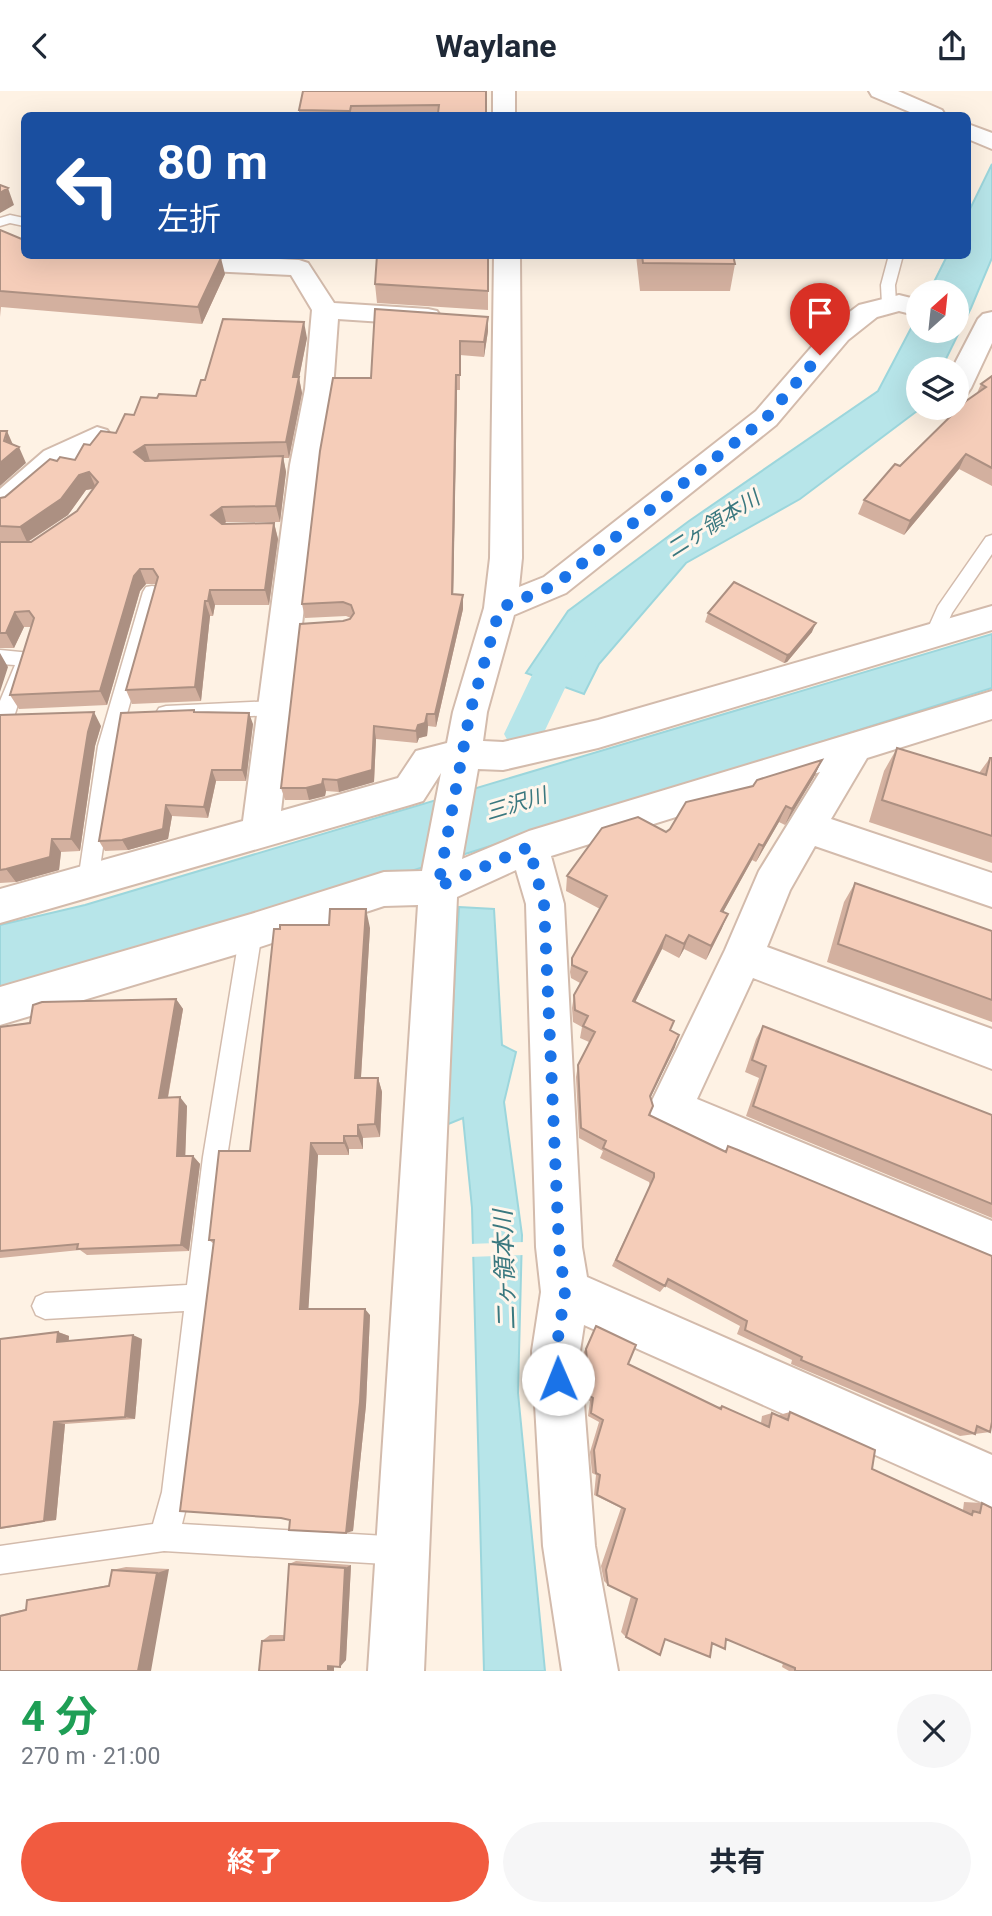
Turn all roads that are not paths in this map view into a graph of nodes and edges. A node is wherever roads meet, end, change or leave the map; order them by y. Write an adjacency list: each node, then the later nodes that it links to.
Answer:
1 (504, 91): 4 (street)
2 (880, 91): 3 (street)
3 (912, 110)
4 (504, 112)
5 (971, 132): 6 (street)
6 (992, 142)
7 (21, 221): 8 (lane)
8 (0, 222)
9 (149, 259): 13 (street)
10 (505, 259): 15 (street)
11 (895, 259): 12 (lane)
12 (902, 305): 22 (street)
13 (325, 310): 15 (street); 29 (street)
14 (970, 320): 16 (street)
15 (482, 321): 22 (street)
16 (990, 323): 17 (street)
17 (969, 364)
18 (97, 437): 19 (street)
19 (0, 504)
20 (992, 541): 25 (lane)
21 (152, 592): 30 (lane)
22 (500, 608): 35 (street)
23 (992, 618): 25 (street)
24 (31, 634): 27 (lane)
25 (934, 635): 35 (street)
26 (0, 657): 27 (lane)
27 (24, 658): 33 (lane)
28 (992, 705): 34 (street)
29 (274, 708): 30 (lane); 37 (street)
30 (117, 716): 31 (lane); 40 (lane)
31 (92, 717)
32 (28, 719): 33 (lane)
33 (2, 720)
34 (855, 745): 36 (street); 38 (street)
35 (460, 769): 37 (street); 39 (street)
36 (807, 827): 41 (street); 44 (street)
37 (260, 834): 40 (street)
38 (529, 847): 39 (street); 48 (street)
39 (440, 878): 43 (street); 53 (street)
40 (88, 881): 42 (street)
41 (992, 890)
42 (0, 906)
43 (251, 932): 45 (street); 49 (lane)
44 (743, 956): 46 (street); 47 (street)
45 (0, 1006)
46 (992, 1049)
47 (992, 1244)
48 (565, 1292): 51 (street); 56 (street)
49 (197, 1297): 50 (lane); 52 (lane)
50 (45, 1306)
51 (992, 1481)
52 (164, 1537): 53 (lane); 54 (lane)
53 (402, 1551): 55 (street)
54 (0, 1560)
55 (396, 1671)
56 (590, 1671)

